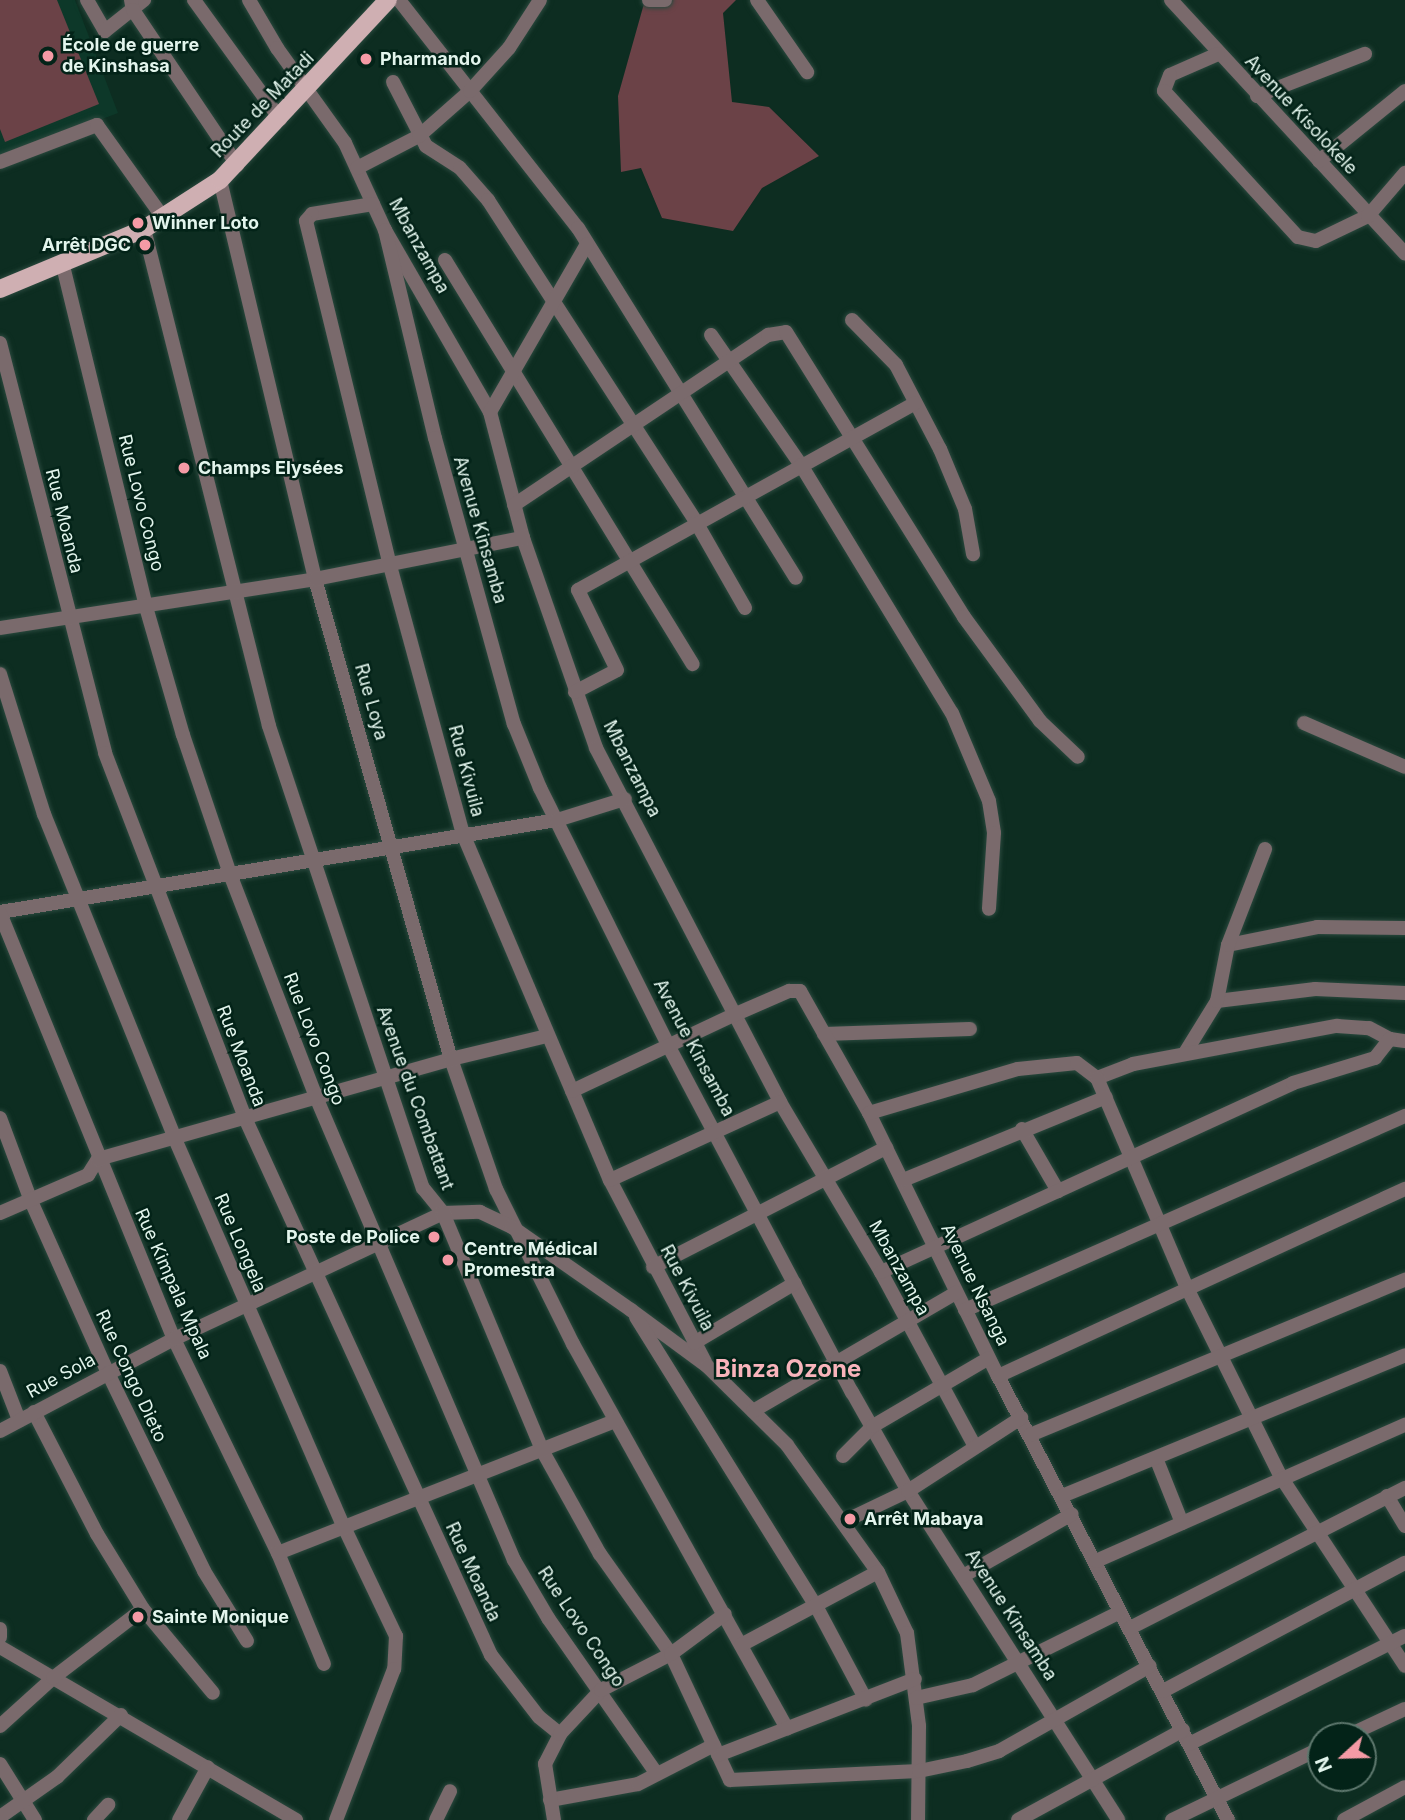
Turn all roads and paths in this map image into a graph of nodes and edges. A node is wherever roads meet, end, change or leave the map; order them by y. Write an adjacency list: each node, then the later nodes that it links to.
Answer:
1 (87, 0): 10 (street)
2 (194, 0): 20 (street)
3 (249, 0): 16 (street, Mbanzampa)
4 (399, 0): 17 (street)
5 (540, 0): 17 (street)
6 (649, 0): 7 (street)
7 (665, 0)
8 (757, 0): 14 (street)
9 (1171, 0): 12 (street, Avenue Kisolokele)
10 (136, 3): 24 (street)
11 (378, 5): 16 (main road, Route de Matadi)
12 (1218, 54): 19 (street, Avenue Kisolokele); 30 (street)
13 (1365, 54): 19 (street)
14 (807, 72)
15 (393, 82): 21 (street)
16 (309, 89): 20 (main road, Route de Matadi); 25 (street, Mbanzampa)
17 (470, 91): 21 (street); 33 (street)
18 (1405, 91): 22 (street)
19 (1257, 96): 22 (street, Avenue Kisolokele)
20 (280, 119): 24 (main road, Route de Matadi)
21 (419, 136): 25 (street); 38 (street)
22 (1319, 161): 30 (street, Avenue Kisolokele)
23 (0, 162): 29 (street)
24 (237, 165): 27 (main road, Route de Matadi)
25 (357, 168): 28 (street, Mbanzampa)
26 (1405, 173): 30 (street)
27 (220, 180): 29 (main road, Route de Matadi); 60 (street, Rue Loya)
28 (373, 204): 32 (street, Mbanzampa); 58 (street, Rue Kivuila)
29 (162, 216): 31 (main road, Route de Matadi)
30 (1368, 216): 34 (street, Avenue Kisolokele)
31 (144, 229): 36 (main road, Route de Matadi); 61 (street, Avenue du Combattant)
32 (385, 230): 46 (street, Mbanzampa); 55 (street, Avenue Kinsamba)
33 (587, 244): 38 (street); 44 (street)
34 (1404, 252)
35 (444, 260): 43 (street)
36 (63, 265): 37 (main road, Route de Matadi); 62 (street, Rue Lovo Congo)
37 (0, 289)
38 (554, 306): 43 (street); 47 (street)
39 (852, 320): 45 (street)
40 (711, 335): 42 (street)
41 (0, 343): 64 (street, Rue Moanda)
42 (733, 363): 44 (street); 48 (street); 49 (street)
43 (517, 372): 46 (street); 50 (street)
44 (682, 394): 47 (street); 51 (street)
45 (915, 402): 48 (street); 56 (street)
46 (490, 412): 52 (street, Mbanzampa)
47 (631, 426): 50 (street); 53 (street)
48 (854, 434): 49 (street); 70 (street)
49 (801, 465): 51 (street); 81 (street)
50 (571, 467): 52 (street); 57 (street)
51 (748, 495): 53 (street); 59 (street)
52 (514, 505): 54 (street, Mbanzampa)
53 (696, 522): 57 (street); 63 (street)
54 (523, 538): 55 (street); 68 (street, Mbanzampa)
55 (466, 548): 58 (street); 73 (street, Avenue Kinsamba)
56 (973, 554)
57 (631, 559): 66 (street); 68 (street)
58 (389, 562): 60 (street); 74 (street, Rue Kivuila)
59 (796, 578)
60 (316, 579): 61 (street); 75 (street, Rue Loya)
61 (231, 592): 62 (street); 77 (street, Avenue du Combattant)
62 (146, 607): 64 (street); 78 (street, Rue Lovo Congo)
63 (746, 608)
64 (68, 620): 65 (street); 79 (street, Rue Moanda)
65 (0, 628)
66 (693, 664)
67 (0, 674): 80 (street, Rue Longela)
68 (575, 692): 72 (street, Mbanzampa)
69 (1304, 723): 71 (street)
70 (1078, 757)
71 (1405, 767)
72 (625, 799): 73 (street); 87 (street, Mbanzampa)
73 (557, 820): 74 (street); 93 (street, Avenue Kinsamba)
74 (463, 834): 75 (street); 90 (street, Rue Kivuila)
75 (392, 848): 77 (street); 95 (street, Rue Loya)
76 (1265, 849): 84 (street)
77 (310, 859): 78 (street); 96 (street, Avenue du Combattant)
78 (230, 874): 79 (street); 99 (street, Rue Lovo Congo)
79 (156, 887): 80 (street); 105 (street, Rue Moanda)
80 (79, 900): 82 (street); 108 (street, Rue Longela)
81 (989, 909)
82 (0, 913): 111 (street, Rue Kimpala Mpala)
83 (1405, 928): 84 (street)
84 (1228, 945): 86 (street)
85 (1405, 993): 86 (street)
86 (1217, 1001): 94 (street)
87 (736, 1014): 89 (street, Avenue Nsanga); 93 (street, Avenue Nsanga); 101 (street, Mbanzampa)
88 (970, 1029): 89 (street)
89 (824, 1034): 102 (street, Avenue Nsanga)
90 (547, 1037): 95 (street); 98 (street, Rue Kivuila)
91 (1390, 1039): 92 (street); 94 (street); 110 (street)
92 (1405, 1041)
93 (669, 1047): 98 (street, Avenue Nsanga); 106 (street, Avenue Kinsamba)
94 (1185, 1053): 97 (street)
95 (451, 1059): 96 (street); 122 (street, Rue Loya)
96 (385, 1077): 99 (street); 120 (street, Avenue du Combattant)
97 (1097, 1078): 100 (street); 102 (street)
98 (572, 1091): 113 (street, Rue Kivuila)
99 (316, 1097): 105 (street); 123 (street, Rue Lovo Congo)
100 (1105, 1097): 107 (street); 110 (street)
101 (780, 1102): 106 (street); 112 (street, Mbanzampa)
102 (869, 1113): 109 (street, Avenue Nsanga)
103 (1405, 1116): 121 (street)
104 (0, 1118): 117 (street, Rue Congo Dieto)
105 (245, 1118): 108 (street); 127 (street, Rue Moanda)
106 (715, 1129): 113 (street); 118 (street, Avenue Kinsamba)
107 (1022, 1129): 114 (street); 116 (street)
108 (175, 1139): 111 (street); 132 (street, Rue Longela)
109 (886, 1148): 112 (street); 114 (street, Avenue Nsanga)
110 (1130, 1158): 116 (street); 121 (street)
111 (98, 1159): 117 (street); 136 (street, Rue Kimpala Mpala)
112 (824, 1177): 118 (street); 126 (street, Mbanzampa)
113 (610, 1180): 125 (street, Rue Kivuila)
114 (903, 1180): 124 (street, Avenue Nsanga)
115 (1405, 1189): 130 (street)
116 (1058, 1191): 124 (street)
117 (31, 1201): 119 (street); 144 (street, Rue Congo Dieto)
118 (757, 1211): 125 (street); 129 (street, Avenue Kinsamba)
119 (0, 1213)
120 (443, 1213): 122 (street, Avenue du Combattant); 123 (street, Rue Sola); 158 (street)
121 (1159, 1226): 130 (street); 134 (street)
122 (512, 1227): 133 (street, Avenue du Combattant); 152 (street, Rue Loya)
123 (377, 1244): 127 (street, Rue Sola); 161 (street, Rue Lovo Congo)
124 (935, 1247): 126 (street); 131 (street, Avenue Nsanga)
125 (653, 1267): 137 (street, Rue Kivuila)
126 (881, 1272): 135 (street, Mbanzampa)
127 (315, 1274): 132 (street, Rue Sola); 167 (street, Rue Moanda)
128 (1405, 1280): 140 (street)
129 (795, 1283): 137 (street); 141 (street, Avenue Kinsamba)
130 (1188, 1290): 140 (street); 145 (street)
131 (956, 1293): 134 (street, Avenue Nsanga); 135 (street)
132 (247, 1307): 136 (street, Rue Sola); 172 (street, Rue Longela)
133 (631, 1310): 142 (street, Avenue du Combattant); 180 (street)
134 (965, 1310): 139 (street, Avenue Nsanga)
135 (907, 1321): 141 (street); 146 (street, Mbanzampa)
136 (174, 1339): 144 (street, Rue Sola); 174 (street, Rue Kimpala Mpala)
137 (694, 1343): 142 (street, Rue Kivuila)
138 (1405, 1355): 150 (street)
139 (989, 1358): 145 (street, Avenue Nsanga); 146 (street)
140 (1223, 1358): 150 (street); 156 (street)
141 (836, 1361): 147 (street); 154 (street, Avenue Kinsamba)
142 (707, 1366): 147 (street, Avenue du Combattant)
143 (0, 1371): 151 (street)
144 (108, 1373): 148 (street, Rue Sola); 188 (street, Rue Congo Dieto)
145 (998, 1376): 149 (street, Avenue Nsanga)
146 (943, 1387): 154 (street); 157 (street, Mbanzampa)
147 (753, 1411): 169 (street, Avenue du Combattant)
148 (34, 1412): 151 (street, Rue Sola); 181 (street)
149 (1021, 1418): 156 (street, Avenue Nsanga); 157 (street)
150 (1254, 1419): 160 (street); 162 (street)
151 (19, 1420): 155 (street, Rue Sola)
152 (615, 1421): 158 (street); 183 (street, Rue Loya)
153 (1405, 1425): 162 (street)
154 (873, 1426): 159 (street); 164 (street, Avenue Kinsamba)
155 (0, 1431)
156 (1030, 1435): 165 (street, Avenue Nsanga)
157 (974, 1445): 164 (street)
158 (542, 1450): 161 (street); 192 (street)
159 (843, 1456)
160 (1156, 1458): 165 (street); 170 (street)
161 (478, 1471): 167 (street); 199 (street, Rue Lovo Congo)
162 (1281, 1477): 170 (street); 173 (street)
163 (1405, 1488): 166 (street)
164 (908, 1490): 169 (street); 178 (street, Avenue Kinsamba)
165 (1062, 1496): 168 (street, Avenue Nsanga)
166 (1387, 1496): 171 (street); 173 (street)
167 (416, 1497): 172 (street); 210 (street, Rue Moanda)
168 (1072, 1514): 175 (street, Avenue Nsanga); 178 (street)
169 (845, 1521): 177 (street, Avenue du Combattant)
170 (1182, 1523): 175 (street)
171 (1405, 1525)
172 (344, 1527): 174 (street); 230 (street, Rue Longela)
173 (1315, 1531): 179 (street); 184 (street)
174 (278, 1553): 193 (street, Rue Kimpala Mpala)
175 (1096, 1561): 182 (street, Avenue Nsanga)
176 (1405, 1563): 179 (street)
177 (878, 1572): 180 (street); 198 (street, Avenue du Combattant)
178 (963, 1576): 194 (street, Avenue Kinsamba)
179 (1355, 1593): 189 (street); 200 (street)
180 (816, 1606): 190 (street); 203 (street)
181 (144, 1609): 197 (street); 201 (street)
182 (1120, 1612): 184 (street, Avenue Nsanga); 194 (street)
183 (725, 1614): 190 (street, Rue Loya); 192 (street)
184 (1130, 1628): 195 (street, Avenue Nsanga)
185 (0, 1629): 187 (street)
186 (1405, 1636): 189 (street)
187 (0, 1637)
188 (247, 1641)
189 (1391, 1643): 196 (street); 211 (street)
190 (741, 1645): 209 (street, Rue Loya)
191 (0, 1647): 197 (street)
192 (671, 1654): 199 (street); 212 (street)
193 (324, 1664)
194 (1020, 1665): 202 (street); 206 (street, Avenue Kinsamba)
195 (1150, 1666): 200 (street, Avenue Nsanga); 206 (street)
196 (1405, 1667)
197 (53, 1678): 205 (street); 208 (street)
198 (915, 1679): 202 (street, Avenue du Combattant); 203 (street)
199 (601, 1690): 210 (street); 217 (street, Rue Lovo Congo)
200 (1163, 1691): 211 (street, Avenue Nsanga)
201 (213, 1693)
202 (916, 1698): 216 (street, Avenue du Combattant)
203 (866, 1700): 209 (street)
204 (1405, 1709): 207 (street)
205 (121, 1715): 215 (street); 223 (street)
206 (1056, 1721): 216 (street); 218 (street, Avenue Kinsamba)
207 (1377, 1722)
208 (0, 1726)
209 (787, 1728): 212 (street)
210 (560, 1734): 222 (street)
211 (1186, 1737): 218 (street); 221 (street, Avenue Nsanga)
212 (716, 1750): 216 (street); 217 (street)
213 (1307, 1755): 221 (street)
214 (0, 1764): 223 (street)
215 (208, 1767): 228 (street); 229 (street)
216 (919, 1771): 233 (street, Avenue du Combattant)
217 (657, 1774): 222 (street)
218 (1094, 1780): 234 (street); 235 (street, Avenue Kinsamba)
219 (1405, 1787): 238 (street)
220 (450, 1791): 231 (street)
221 (1216, 1798): 236 (street); 237 (street, Avenue Nsanga)
222 (550, 1800): 232 (street)
223 (23, 1802): 225 (street); 226 (street)
224 (108, 1805): 227 (street)
225 (0, 1817)
226 (36, 1820)
227 (94, 1820)
228 (179, 1820)
229 (296, 1820)
230 (336, 1820)
231 (436, 1820)
232 (554, 1820)
233 (918, 1820)
234 (1018, 1820)
235 (1118, 1820)
236 (1172, 1820)
237 (1228, 1820)
238 (1344, 1820)

